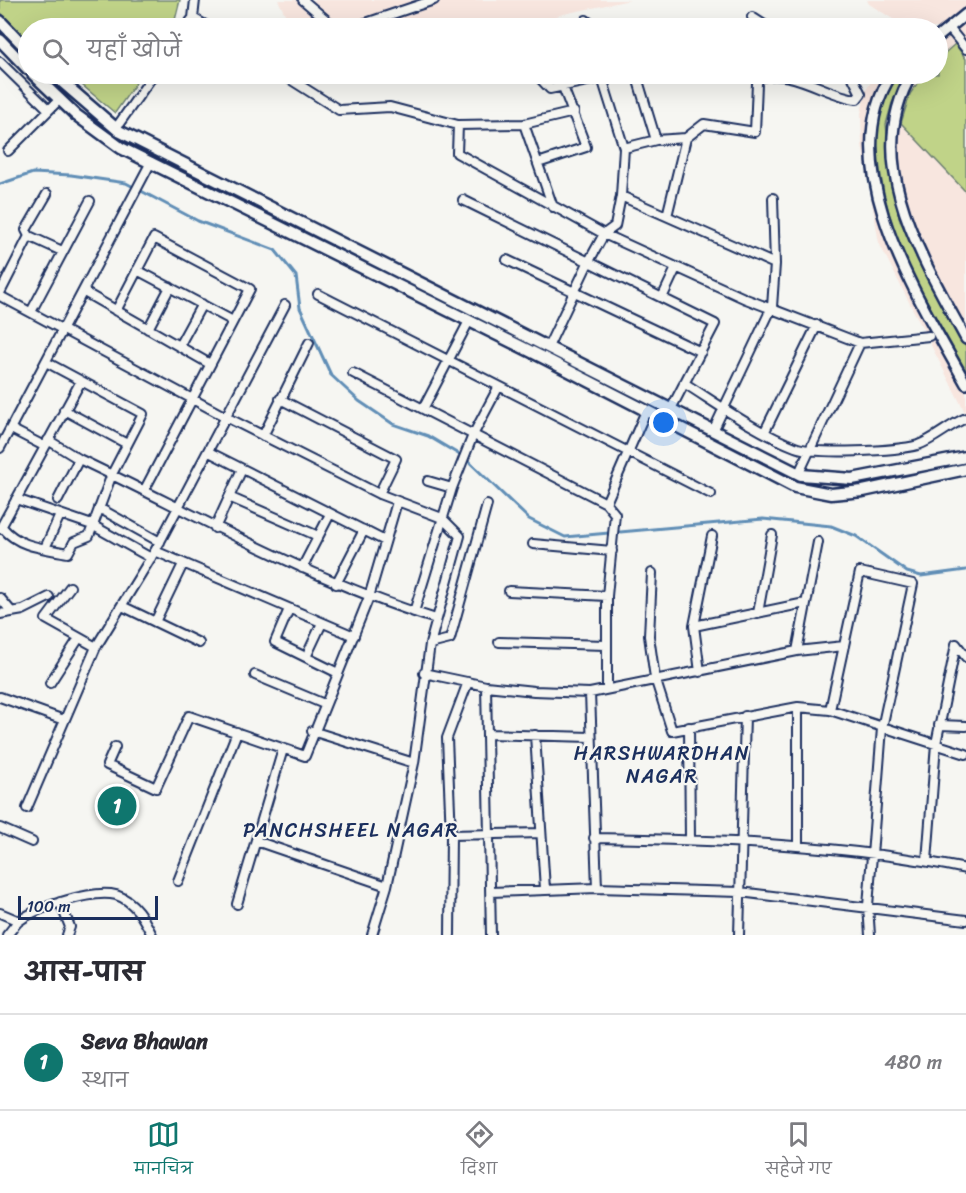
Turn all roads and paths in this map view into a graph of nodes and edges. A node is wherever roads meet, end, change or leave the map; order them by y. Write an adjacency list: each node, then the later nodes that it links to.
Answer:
1 (195, 0): 5 (street)
2 (303, 0): 6 (street)
3 (434, 0): 7 (street)
4 (966, 14): 9 (street)
5 (193, 18)
6 (324, 18)
7 (379, 18)
8 (0, 21): 11 (main road)
9 (949, 28): 12 (street)
10 (0, 40): 13 (main road)
11 (18, 40)
12 (966, 49)
13 (18, 59)
14 (0, 62): 15 (street)
15 (18, 80)
16 (22, 84): 32 (street)
17 (44, 84): 31 (main road)
18 (65, 84): 36 (main road)
19 (147, 84): 36 (street)
20 (298, 84): 35 (street)
21 (543, 84): 30 (street)
22 (576, 84): 30 (street)
23 (604, 84): 39 (street)
24 (639, 84): 38 (street)
25 (758, 84): 37 (street)
26 (808, 84): 27 (street)
27 (856, 84)
28 (885, 84): 87 (street)
29 (906, 84): 75 (street)
30 (563, 87): 33 (street)
31 (60, 99): 32 (street); 41 (main road)
32 (48, 109): 40 (street)
33 (574, 112): 34 (street); 42 (street)
34 (524, 124): 35 (street); 42 (street)
35 (458, 125): 48 (street)
36 (116, 128): 79 (main road)
37 (686, 138): 38 (street); 49 (street)
38 (656, 140): 39 (street)
39 (624, 148): 44 (street)
40 (8, 151)
41 (151, 162): 59 (street); 70 (main road)
42 (538, 163): 48 (street)
43 (47, 194): 51 (street)
44 (621, 196): 49 (street); 50 (street)
45 (773, 198): 55 (street)
46 (463, 200): 54 (street)
47 (90, 201): 52 (street)
48 (553, 207): 50 (street)
49 (667, 216): 55 (street)
50 (604, 234): 54 (street); 56 (street)
51 (29, 236): 52 (street); 62 (street)
52 (63, 251): 68 (street)
53 (507, 260): 60 (street)
54 (588, 262): 60 (street); 63 (street)
55 (775, 264): 66 (street)
56 (676, 268): 63 (street); 66 (street)
57 (137, 270): 58 (street); 67 (street); 69 (street)
58 (170, 287): 64 (street); 73 (street)
59 (84, 292): 67 (street); 72 (street)
60 (576, 292): 79 (street); 80 (street)
61 (318, 294): 81 (street)
62 (0, 295): 68 (street)
63 (662, 298): 80 (street)
64 (202, 304): 69 (street); 78 (street)
65 (285, 305): 96 (street)
66 (772, 308): 71 (street); 93 (street)
67 (116, 311): 73 (street)
68 (31, 312): 72 (street)
69 (233, 321): 83 (street)
70 (469, 321): 81 (street); 95 (main road)
71 (817, 325): 77 (street); 100 (street)
72 (65, 329): 82 (street); 89 (street)
73 (148, 329): 78 (street)
74 (929, 336): 77 (street)
75 (966, 339)
76 (309, 343): 90 (street)
77 (860, 343): 106 (street)
78 (179, 346): 83 (street)
79 (548, 347): 92 (main road)
80 (700, 352): 86 (street)
81 (449, 361): 88 (street); 91 (street)
82 (46, 362): 85 (street); 98 (street)
83 (210, 364): 89 (street)
84 (353, 373): 91 (street)
85 (81, 381): 94 (street); 105 (street)
86 (684, 383): 92 (street); 93 (street)
87 (966, 384)
88 (499, 386): 101 (street); 107 (street)
89 (193, 399): 96 (street); 117 (street)
90 (280, 399): 102 (street); 118 (street)
91 (423, 409): 101 (street)
92 (670, 409): 99 (main road)
93 (724, 409): 99 (street); 100 (street)
94 (64, 410): 104 (street); 105 (street)
95 (646, 411): 107 (street); 111 (main road)
96 (226, 417): 102 (street); 108 (street)
97 (966, 418): 106 (street)
98 (12, 429): 103 (street); 104 (street)
99 (713, 431): 113 (main road)
100 (765, 431): 106 (street)
101 (473, 435): 116 (street); 124 (street)
102 (263, 436): 118 (street)
103 (1, 443)
104 (46, 443): 110 (street); 121 (street)
105 (127, 444): 114 (street)
106 (809, 449): 113 (street)
107 (627, 451): 119 (street); 124 (street)
108 (209, 452): 112 (street); 127 (street)
109 (966, 458): 113 (main road)
110 (78, 459): 114 (street); 122 (street)
111 (966, 468)
112 (242, 470): 120 (street); 128 (street)
113 (799, 473)
114 (112, 474): 117 (street); 126 (street)
115 (428, 481): 116 (street)
116 (452, 488): 130 (street)
117 (144, 491): 127 (street)
118 (380, 494): 123 (street)
119 (711, 494)
120 (229, 497): 133 (street); 135 (street)
121 (16, 499): 129 (street); 132 (street)
122 (58, 500)
123 (397, 502): 130 (street); 138 (street)
124 (606, 503): 143 (street)
125 (487, 505): 170 (street)
126 (99, 507): 131 (street); 139 (street)
127 (178, 509): 133 (street); 139 (street)
128 (330, 514): 134 (street); 135 (street)
129 (60, 515): 131 (street); 142 (street)
130 (442, 518): 159 (street); 162 (street)
131 (92, 525): 142 (street); 144 (street)
132 (1, 528): 142 (street)
133 (215, 528): 146 (street)
134 (364, 530): 138 (street); 148 (street)
135 (318, 536): 146 (street)
136 (712, 536): 165 (street)
137 (772, 536): 160 (street)
138 (385, 541): 153 (street)
139 (160, 542): 144 (street)
140 (818, 542): 155 (street)
141 (533, 544): 143 (street)
142 (45, 548)
143 (612, 549): 151 (street)
144 (153, 554): 145 (street); 156 (street)
145 (183, 564): 157 (street); 163 (street)
146 (302, 568): 148 (street)
147 (652, 573): 181 (street)
148 (336, 584): 153 (street)
149 (70, 586): 167 (street)
150 (509, 591): 151 (street)
151 (607, 596): 171 (street)
152 (49, 597): 158 (street)
153 (369, 597): 159 (street); 166 (street)
154 (0, 598): 158 (street)
155 (806, 603): 160 (street); 174 (street)
156 (122, 606): 163 (street); 173 (street)
157 (289, 609): 164 (street); 175 (street)
158 (11, 611): 161 (street)
159 (414, 612): 162 (street)
160 (758, 613): 165 (street)
161 (0, 614)
162 (436, 619): 170 (street)
163 (155, 622): 169 (street)
164 (322, 623): 166 (street); 175 (street)
165 (694, 626): 177 (street)
166 (354, 636): 179 (street)
167 (79, 638): 173 (street); 182 (street)
168 (499, 642): 171 (street)
169 (199, 643)
170 (430, 644): 178 (street)
171 (606, 645): 185 (street)
172 (844, 646): 174 (street); 190 (street); 196 (street)
173 (96, 647): 192 (street)
174 (796, 651): 177 (street)
175 (306, 657): 179 (street)
176 (966, 657): 193 (street)
177 (700, 672): 181 (street)
178 (424, 673): 183 (street); 206 (street)
179 (338, 674): 188 (street)
180 (255, 675): 188 (street)
181 (655, 678): 185 (street); 195 (street)
182 (50, 682)
183 (468, 682): 184 (street); 210 (street)
184 (486, 686): 186 (street); 199 (street)
185 (607, 688): 186 (street)
186 (590, 693): 201 (street)
187 (0, 697): 192 (street)
188 (324, 704): 197 (street)
189 (798, 707): 190 (street); 191 (street); 217 (street)
190 (830, 710): 196 (street)
191 (745, 716): 195 (street); 216 (street)
192 (64, 720): 207 (street)
193 (939, 725): 194 (street); 202 (street)
194 (966, 726)
195 (689, 727): 213 (street)
196 (882, 728): 202 (street); 218 (street)
197 (312, 731): 204 (street); 206 (street)
198 (237, 732): 203 (street); 204 (street); 221 (street)
199 (488, 734): 200 (street); 211 (street)
200 (535, 735): 201 (street); 209 (street)
201 (591, 737): 212 (street)
202 (936, 744): 205 (street); 219 (street)
203 (115, 747)
204 (284, 749): 214 (street)
205 (966, 754)
206 (414, 763): 222 (street)
207 (27, 808)
208 (0, 828): 215 (street)
209 (540, 833): 211 (street); 224 (street)
210 (451, 835): 211 (street); 237 (street)
211 (491, 835): 225 (street)
212 (594, 838): 213 (street); 223 (street)
213 (690, 839): 216 (street)
214 (256, 841): 222 (street); 228 (street)
215 (32, 842)
216 (741, 843): 217 (street); 226 (street)
217 (798, 845): 218 (street)
218 (873, 855): 219 (street); 229 (street)
219 (927, 861): 220 (street)
220 (966, 869)
221 (178, 881)
222 (387, 886): 236 (street)
223 (597, 888): 224 (street); 226 (street)
224 (545, 889): 225 (street)
225 (491, 891): 238 (street)
226 (740, 892): 229 (street); 239 (street)
227 (60, 902): 232 (street); 234 (street); 235 (street)
228 (237, 904)
229 (867, 906): 231 (street); 240 (street)
230 (0, 913): 232 (street)
231 (966, 920)
232 (19, 921): 233 (street)
233 (8, 935)
234 (67, 935)
235 (152, 935)
236 (372, 935)
237 (450, 935)
238 (491, 935)
239 (739, 935)
240 (870, 935)

